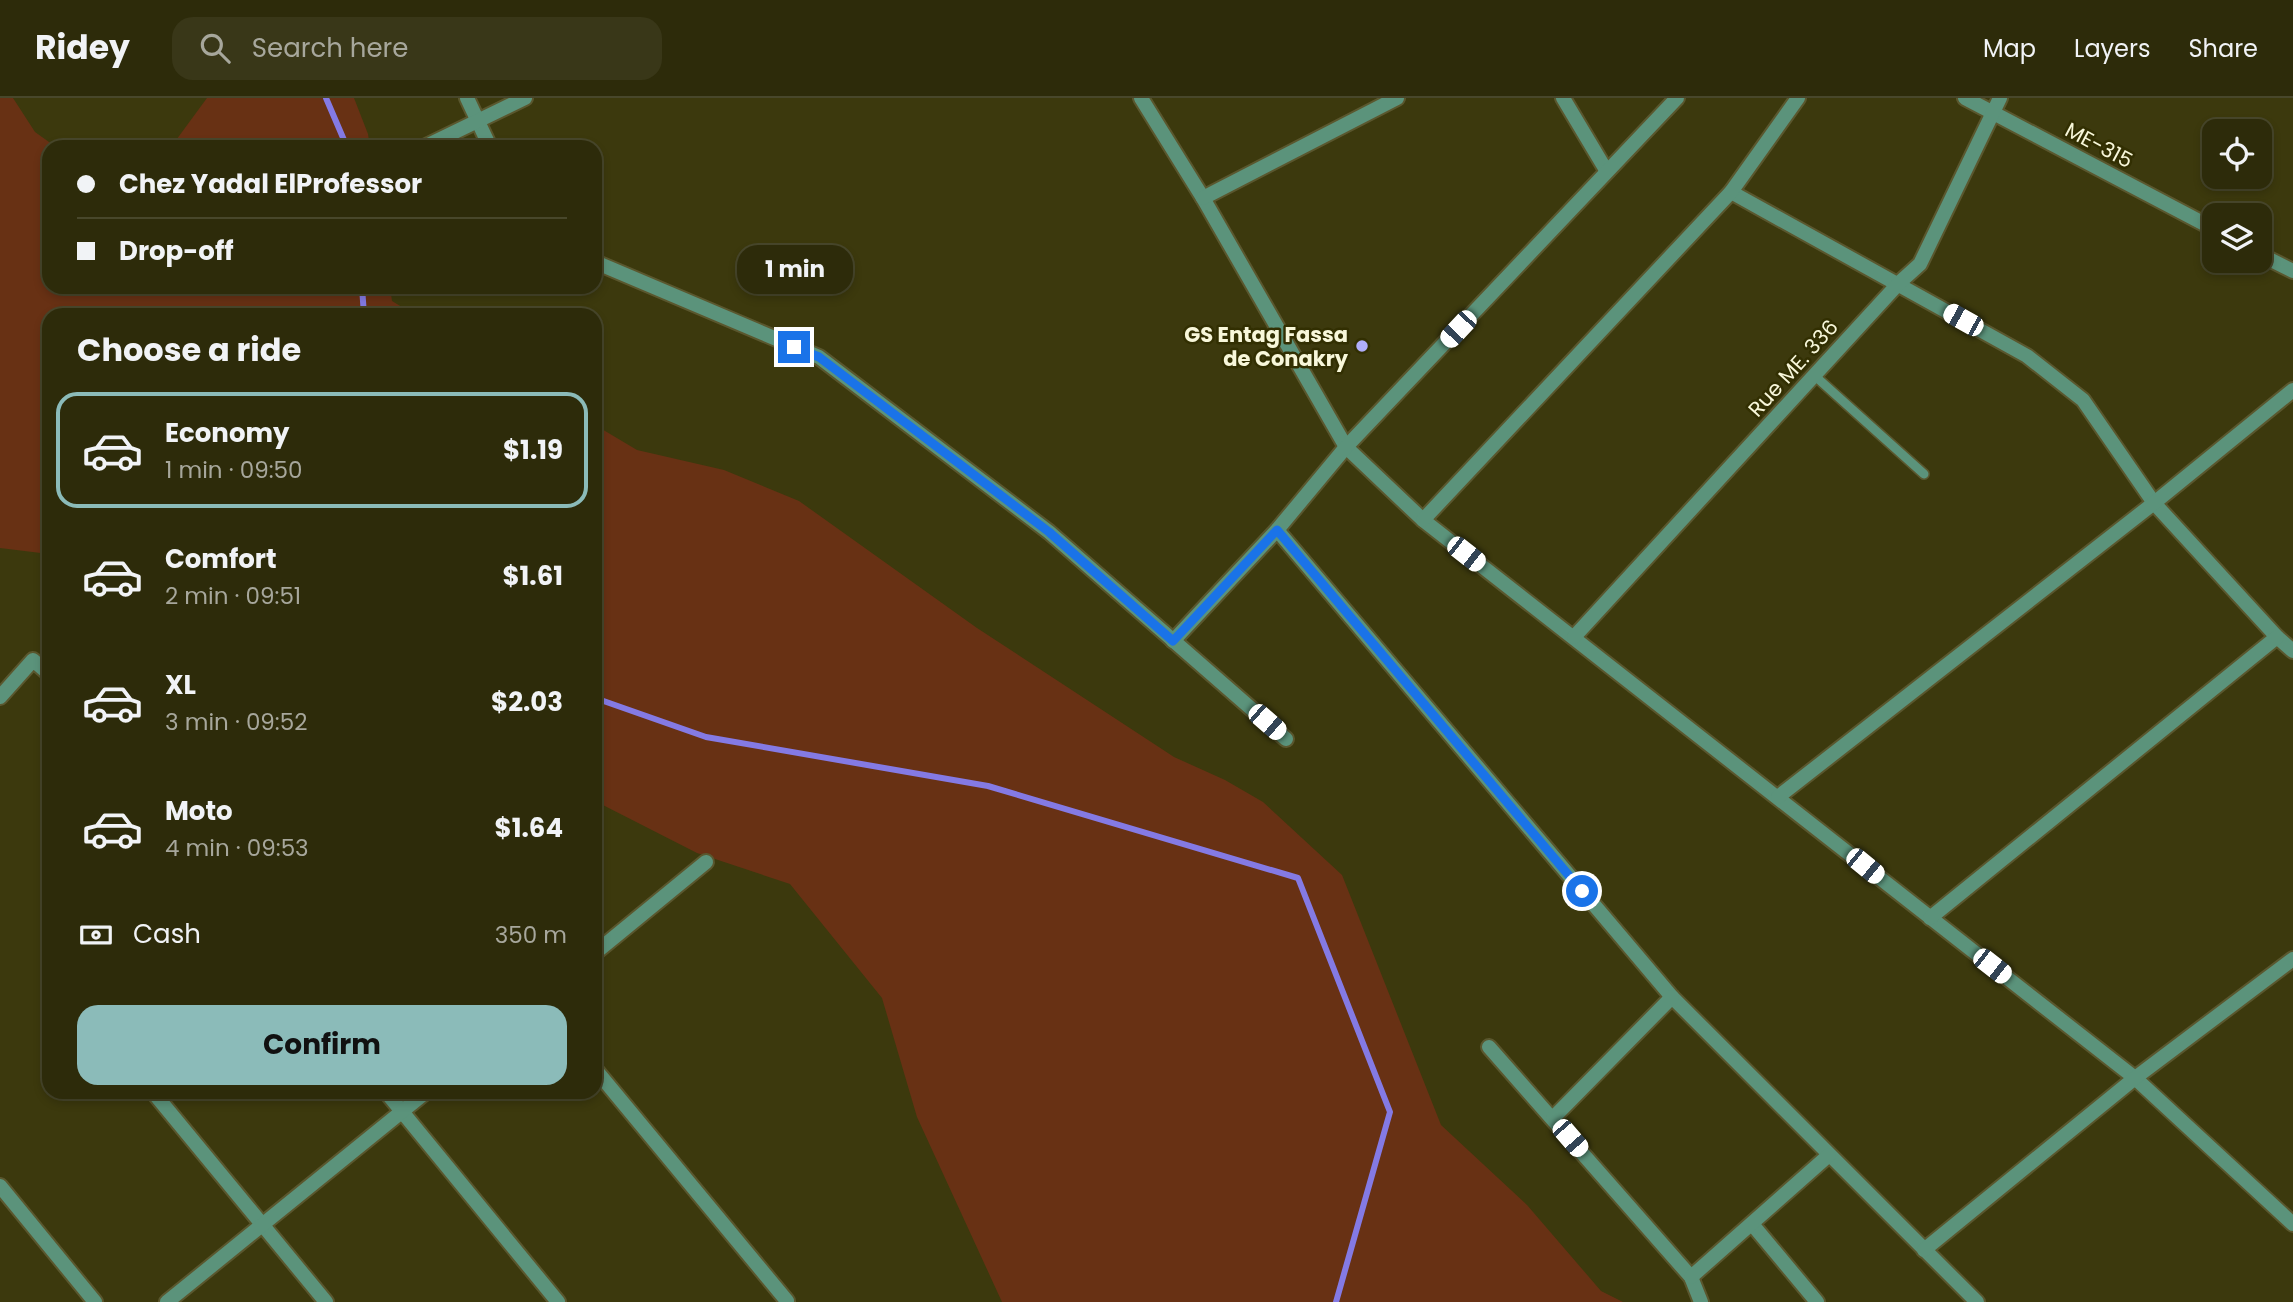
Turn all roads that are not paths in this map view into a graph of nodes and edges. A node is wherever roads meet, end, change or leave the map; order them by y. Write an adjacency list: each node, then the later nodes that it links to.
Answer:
1 (467, 98): 11 (street)
2 (525, 98): 11 (street)
3 (1141, 98): 16 (street)
4 (1397, 98): 16 (street)
5 (1563, 98): 14 (street)
6 (1676, 98): 14 (street)
7 (1798, 98): 15 (street)
8 (1965, 98): 10 (street, ME-315)
9 (2000, 98): 10 (street, Rue ME. 336)
10 (1994, 112): 17 (street, ME-315); 21 (street, Rue ME. 336)
11 (477, 123): 12 (street); 13 (street)
12 (439, 140)
13 (486, 140)
14 (1606, 170): 24 (street)
15 (1731, 192): 21 (street); 27 (street)
16 (1203, 198): 24 (street)
17 (2202, 223)
18 (2272, 260): 20 (street)
19 (602, 265): 31 (street)
20 (2293, 271)
21 (1899, 283): 22 (street, Rue ME. 336); 26 (street)
22 (1815, 376): 25 (lane); 30 (street, Rue ME. 336)
23 (2293, 390): 26 (street)
24 (1346, 447): 27 (street); 28 (street)
25 (1924, 474)
26 (2154, 503): 29 (street); 36 (street)
27 (1423, 520): 30 (street)
28 (1277, 530): 31 (street); 41 (street)
29 (2277, 637): 32 (street); 38 (street)
30 (1574, 638): 36 (street)
31 (1173, 641): 35 (street)
32 (2293, 650)
33 (42, 668): 34 (street)
34 (0, 697)
35 (1286, 739)
36 (1778, 797): 38 (street)
37 (706, 862): 39 (street)
38 (1930, 918): 44 (street)
39 (602, 947)
40 (2293, 959): 44 (street)
41 (1672, 997): 49 (street); 50 (street)
42 (1489, 1047): 49 (street)
43 (602, 1077): 57 (street)
44 (2135, 1078): 53 (street); 55 (street)
45 (159, 1099): 54 (street)
46 (392, 1099): 48 (street)
47 (418, 1099): 48 (street)
48 (402, 1112): 54 (street); 61 (street)
49 (1553, 1118): 56 (street)
50 (1829, 1155): 52 (street); 55 (street)
51 (0, 1186): 58 (street)
52 (1752, 1224): 56 (street); 63 (street)
53 (2293, 1224)
54 (262, 1226): 59 (street); 60 (street)
55 (1924, 1250): 64 (street)
56 (1691, 1277): 62 (street)
57 (787, 1301)
58 (95, 1302)
59 (167, 1302)
60 (326, 1302)
61 (558, 1302)
62 (1701, 1302)
63 (1817, 1302)
64 (1977, 1302)

